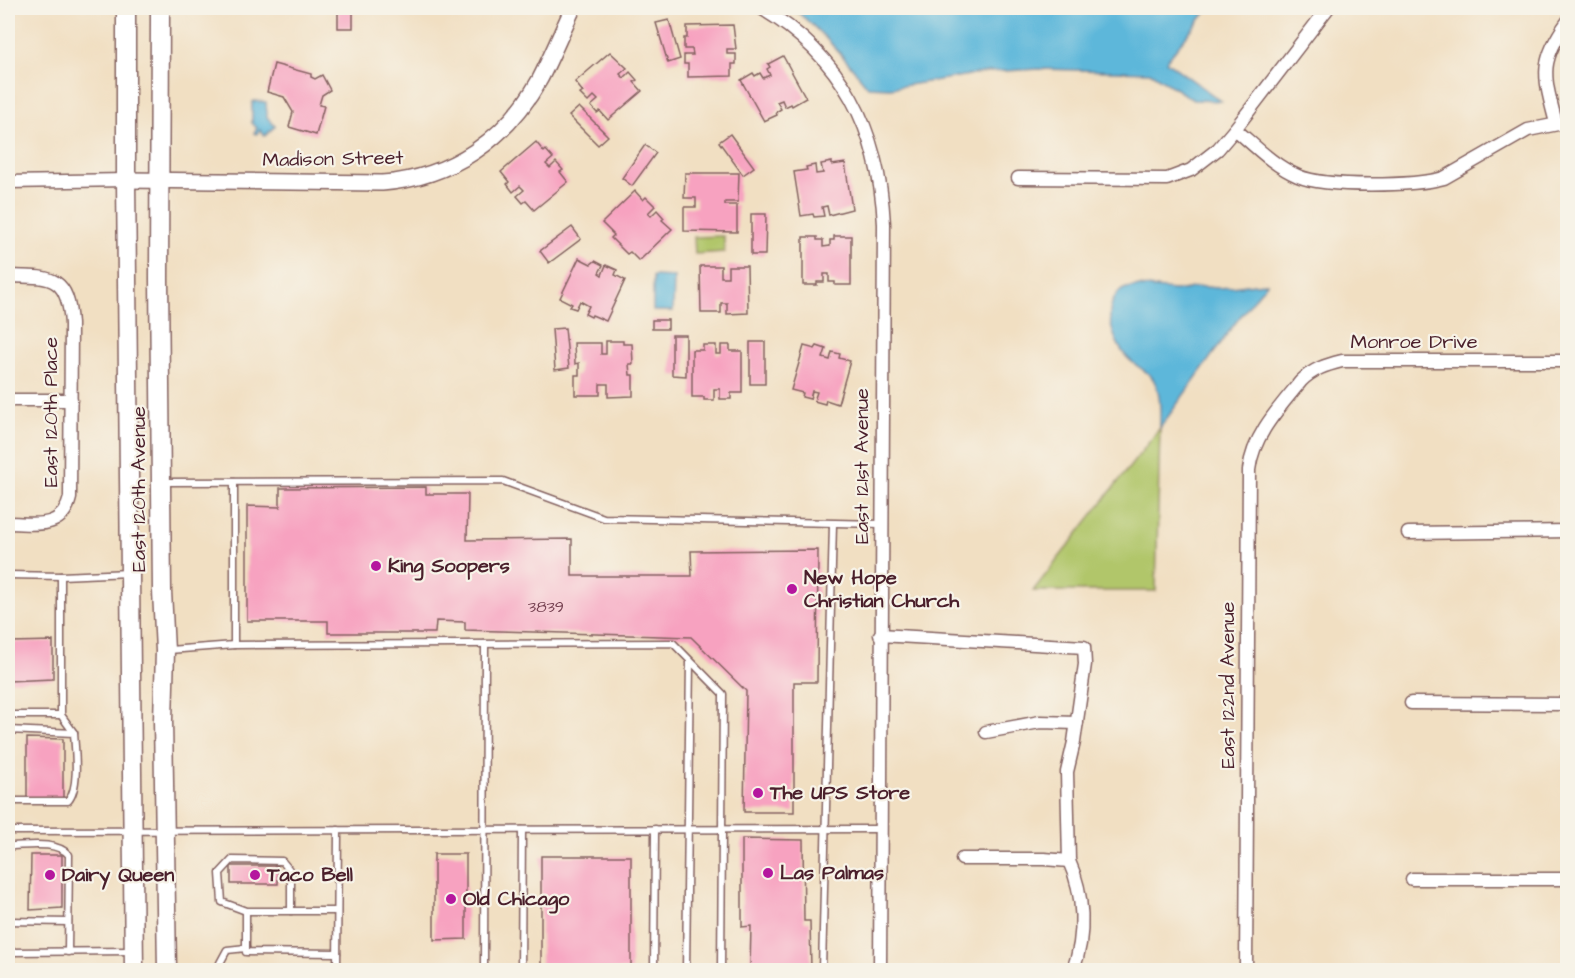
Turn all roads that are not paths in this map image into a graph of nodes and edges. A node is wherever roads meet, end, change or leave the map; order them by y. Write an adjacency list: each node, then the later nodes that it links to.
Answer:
1 (126, 8): 11 (main road, East 120th Avenue)
2 (160, 8): 10 (main road, East 120th Avenue)
3 (573, 8): 10 (street, Madison Street)
4 (760, 8): 22 (street, East 121st Avenue)
5 (1329, 8): 8 (street)
6 (1568, 21): 7 (street)
7 (1562, 123): 8 (street)
8 (1235, 129): 9 (street)
9 (1018, 178)
10 (160, 179): 11 (street, Madison Street); 18 (main road, East 120th Avenue)
11 (126, 180): 12 (street, Madison Street); 25 (main road, East 120th Avenue)
12 (8, 182)
13 (8, 276): 16 (street, East 120th Place)
14 (1568, 360): 17 (street, Monroe Drive)
15 (8, 400): 16 (street)
16 (71, 400): 20 (street, East 120th Place)
17 (1280, 408): 82 (street, East 122nd Avenue)
18 (161, 482): 19 (lane); 31 (main road, East 120th Avenue)
19 (234, 482): 21 (lane); 30 (lane)
20 (8, 523)
21 (833, 524): 22 (lane); 45 (lane)
22 (881, 524): 28 (street, East 121st Avenue)
23 (1568, 531): 24 (street)
24 (1408, 533)
25 (130, 573): 27 (lane); 47 (main road, East 120th Avenue)
26 (8, 575): 27 (lane)
27 (62, 576): 36 (lane)
28 (880, 635): 37 (street); 46 (street, East 121st Avenue)
29 (485, 644): 30 (lane); 32 (lane); 50 (lane)
30 (234, 645): 31 (lane)
31 (165, 651): 48 (main road, East 120th Avenue)
32 (690, 661): 43 (lane); 44 (lane)
33 (1411, 704): 34 (street)
34 (1568, 704)
35 (8, 715): 36 (lane)
36 (61, 715): 40 (lane)
37 (1077, 723): 39 (street); 55 (street)
38 (8, 730): 40 (lane)
39 (986, 732)
40 (74, 733): 41 (lane)
41 (8, 801)
42 (654, 829): 43 (lane); 51 (lane); 76 (lane)
43 (687, 829): 44 (lane); 77 (lane)
44 (722, 829): 45 (lane); 78 (lane)
45 (825, 829): 46 (lane); 79 (lane)
46 (881, 829): 80 (street, East 121st Avenue)
47 (132, 830): 48 (lane); 52 (lane); 64 (main road, East 120th Avenue)
48 (165, 830): 49 (lane); 71 (main road, East 120th Avenue)
49 (338, 830): 50 (lane); 60 (lane)
50 (484, 830): 51 (lane); 74 (lane)
51 (522, 830): 75 (lane)
52 (8, 831)
53 (8, 846): 62 (lane)
54 (962, 859): 55 (street)
55 (1069, 861): 81 (street)
56 (1412, 879): 57 (street)
57 (1568, 879)
58 (246, 911): 59 (lane); 59 (lane); 63 (lane)
59 (291, 911): 60 (lane)
60 (337, 911): 67 (lane)
61 (8, 921): 62 (lane)
62 (68, 922): 66 (lane)
63 (246, 948): 67 (lane); 72 (lane)
64 (134, 951): 66 (lane); 70 (main road, East 120th Avenue)
65 (8, 952): 66 (lane)
66 (68, 952)
67 (337, 953): 73 (lane)
68 (36, 970): 69 (lane)
69 (60, 970)
70 (134, 970)
71 (167, 970)
72 (220, 970)
73 (337, 970)
74 (484, 970)
75 (521, 970)
76 (654, 970)
77 (686, 970)
78 (721, 970)
79 (822, 970)
80 (880, 970)
81 (1073, 970)
82 (1246, 970)

